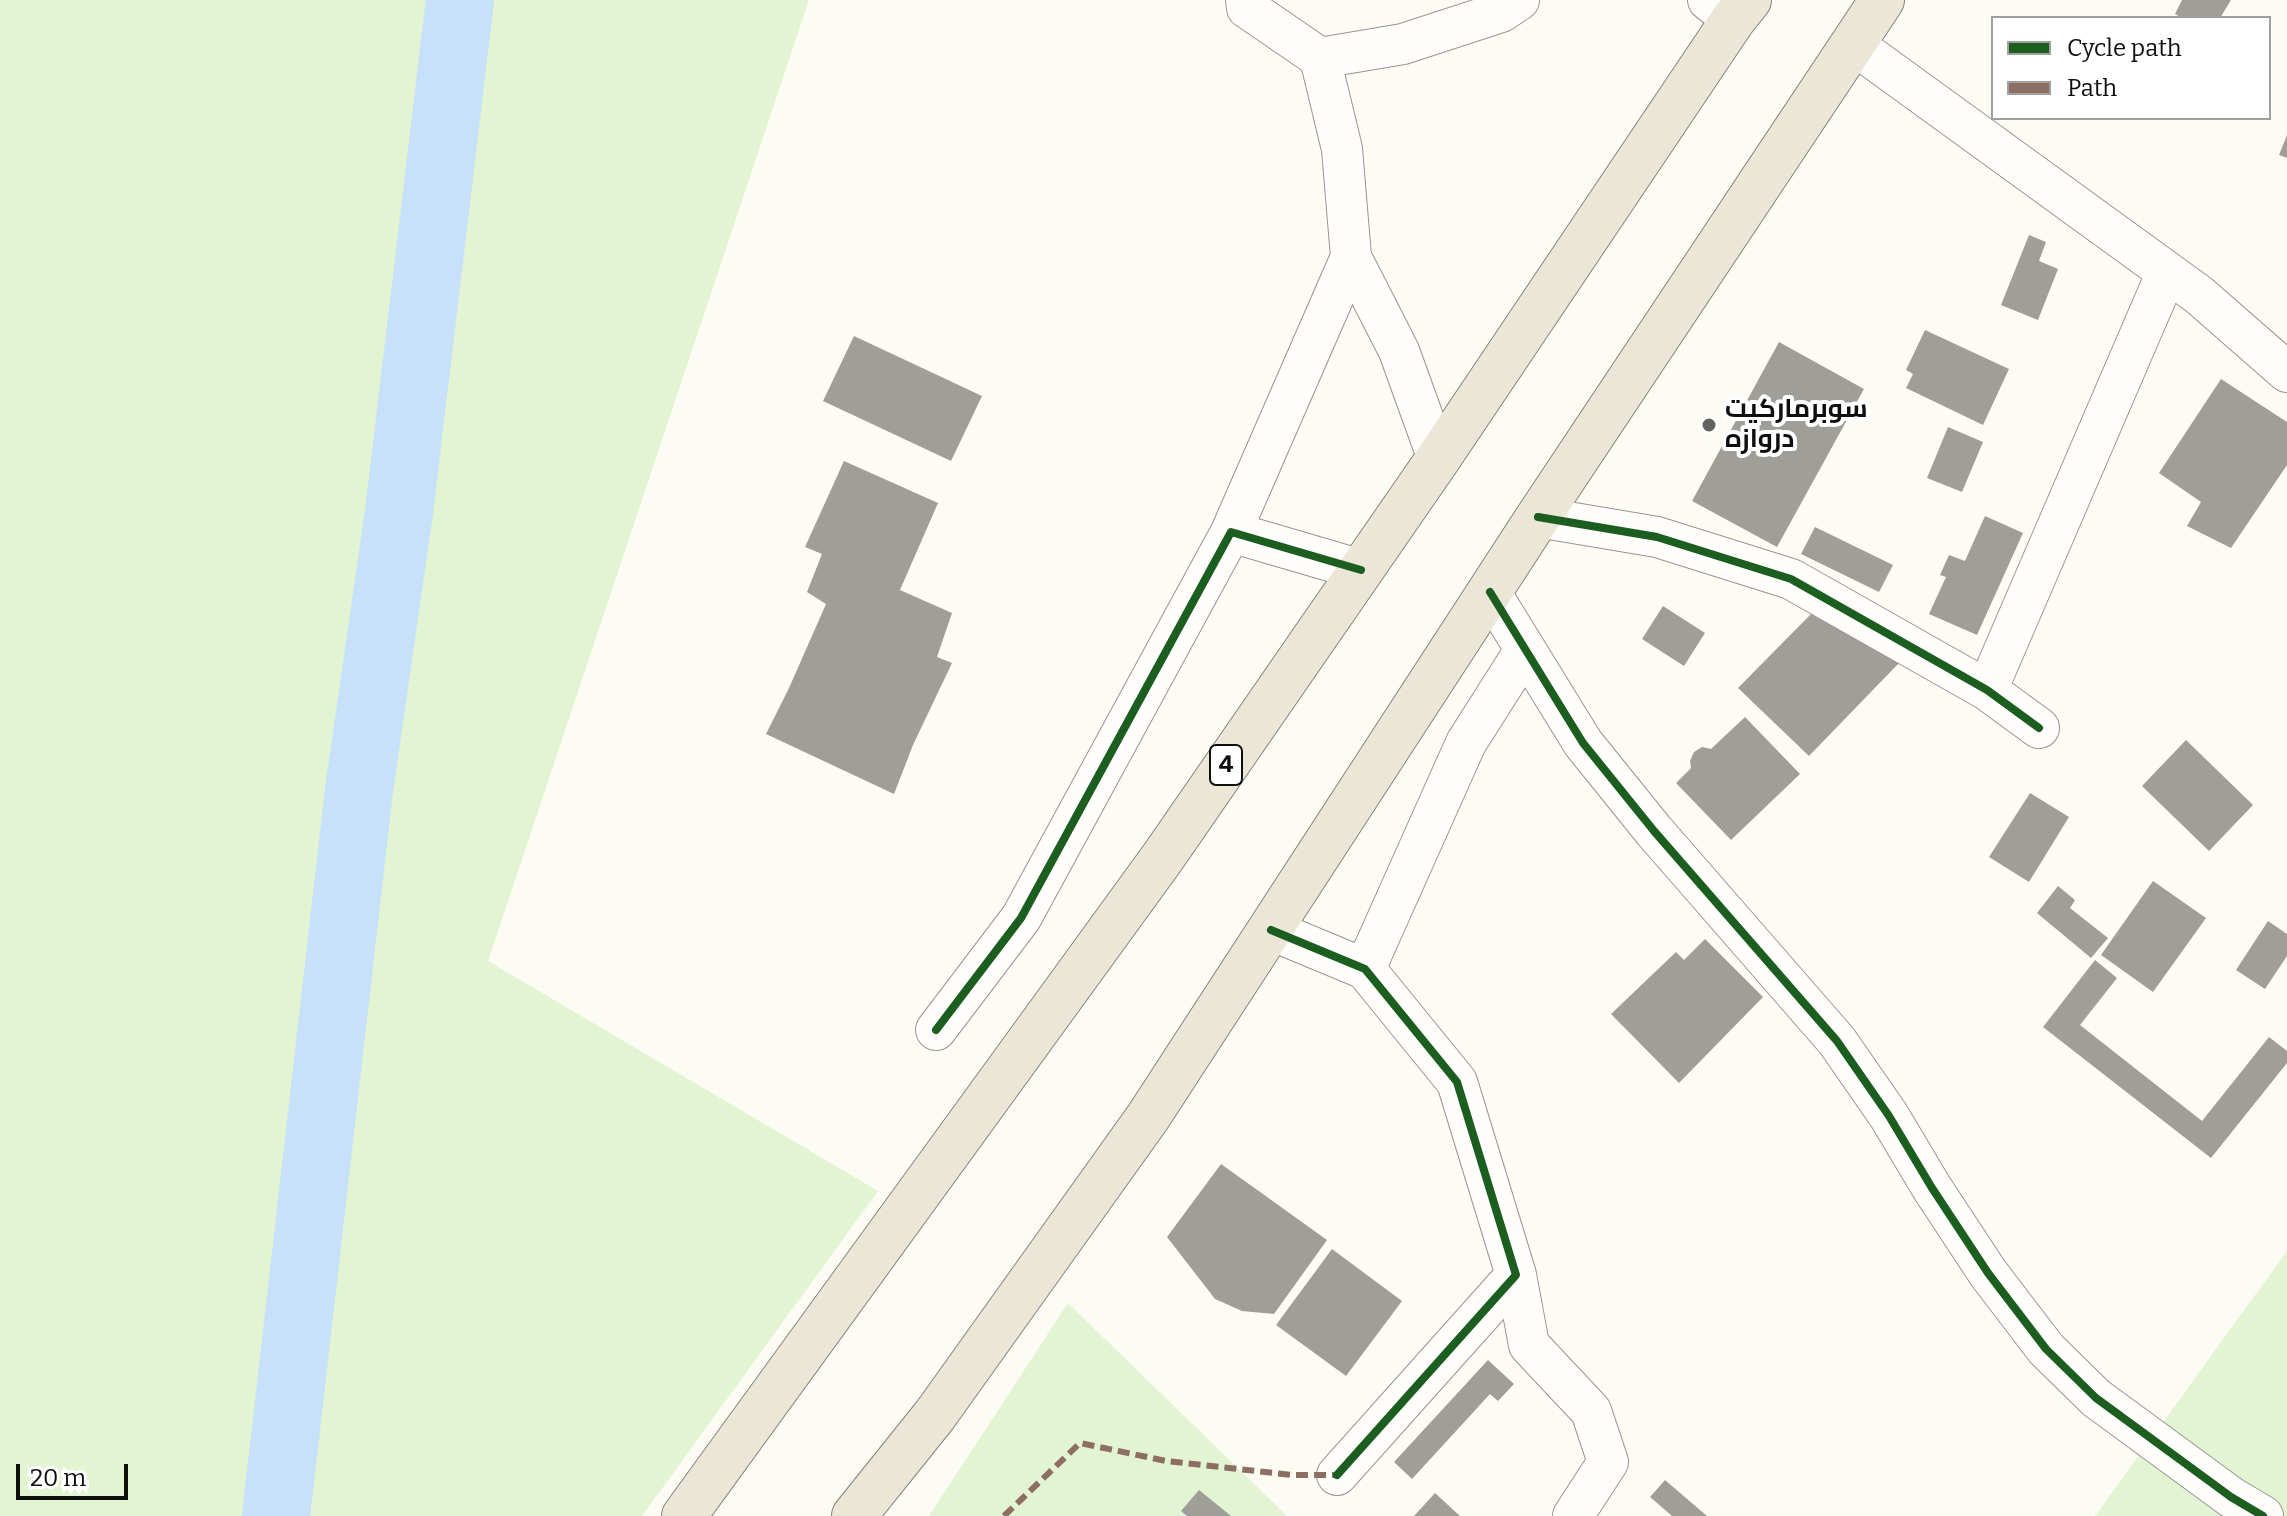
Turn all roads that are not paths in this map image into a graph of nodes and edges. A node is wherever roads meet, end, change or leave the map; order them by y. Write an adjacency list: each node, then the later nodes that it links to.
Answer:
1 (1246, 0): 6 (street)
2 (1519, 0): 6 (street)
3 (1882, 0): 5 (highway)
4 (1730, 7): 10 (highway, 4)
5 (1853, 44): 8 (street); 11 (highway)
6 (1320, 58): 7 (street)
7 (1351, 257): 10 (street); 12 (street)
8 (2167, 272): 9 (street); 16 (street)
9 (2287, 372)
10 (1438, 459): 13 (highway, 4)
11 (1538, 517): 14 (highway); 16 (street)
12 (1231, 532): 13 (street); 20 (street)
13 (1361, 570): 23 (highway, 4)
14 (1490, 592): 15 (street); 18 (highway)
15 (1525, 650): 19 (street); 26 (street)
16 (1987, 690): 17 (street)
17 (2039, 728)
18 (1271, 930): 19 (street); 24 (highway)
19 (1365, 969): 21 (street)
20 (936, 1030)
21 (1516, 1275): 22 (street); 25 (street)
22 (1337, 1475)
23 (684, 1516)
24 (854, 1516)
25 (1573, 1516)
26 (2263, 1516)

